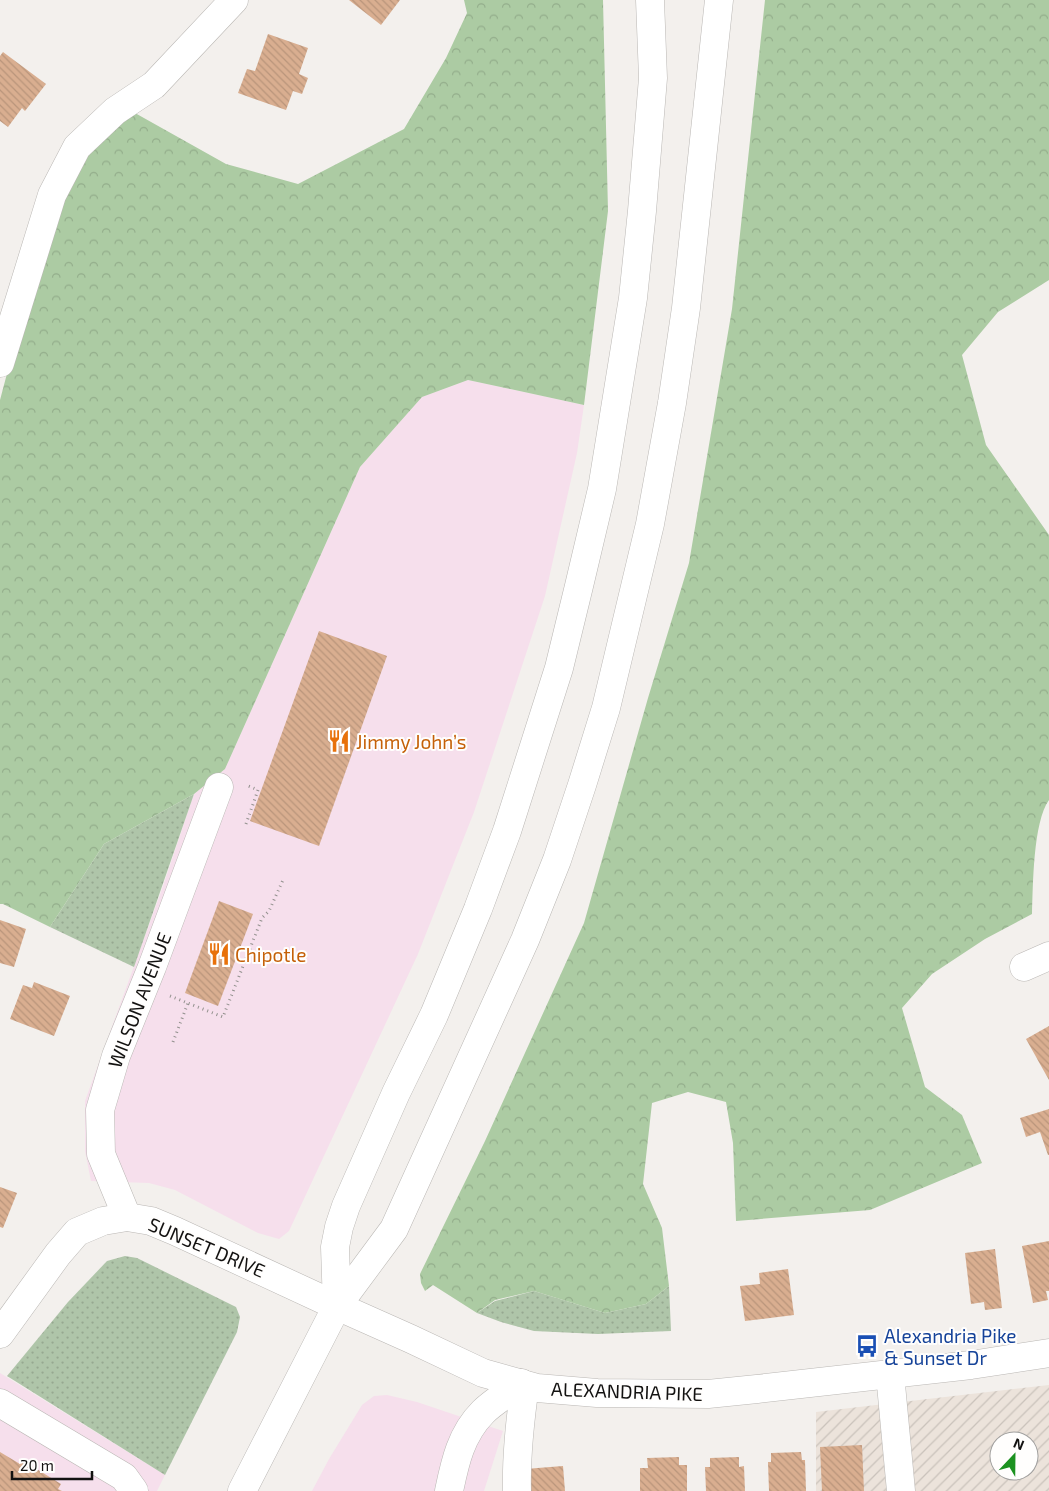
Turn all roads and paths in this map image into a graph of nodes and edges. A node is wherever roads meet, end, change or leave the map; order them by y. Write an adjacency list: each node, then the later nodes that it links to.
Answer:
1 (234, 0): 4 (main road)
2 (650, 0): 13 (main road)
3 (719, 0): 13 (main road)
4 (0, 363)
5 (219, 787): 12 (main road, WILSON AVENUE)
6 (283, 880): 10 (path)
7 (1049, 956): 8 (main road)
8 (1024, 967)
9 (162, 993): 10 (path)
10 (188, 1003): 11 (path)
11 (173, 1042)
12 (127, 1217): 13 (main road, SUNSET DRIVE); 14 (main road, SUNSET DRIVE)
13 (336, 1306): 17 (main road, ALEXANDRIA PIKE); 20 (main road)
14 (2, 1325)
15 (1049, 1353): 16 (main road, ALEXANDRIA PIKE)
16 (890, 1374): 17 (main road, ALEXANDRIA PIKE); 23 (main road)
17 (523, 1384): 21 (main road); 22 (main road)
18 (0, 1403): 19 (main road)
19 (134, 1491)
20 (242, 1491)
21 (449, 1491)
22 (517, 1491)
23 (901, 1491)

